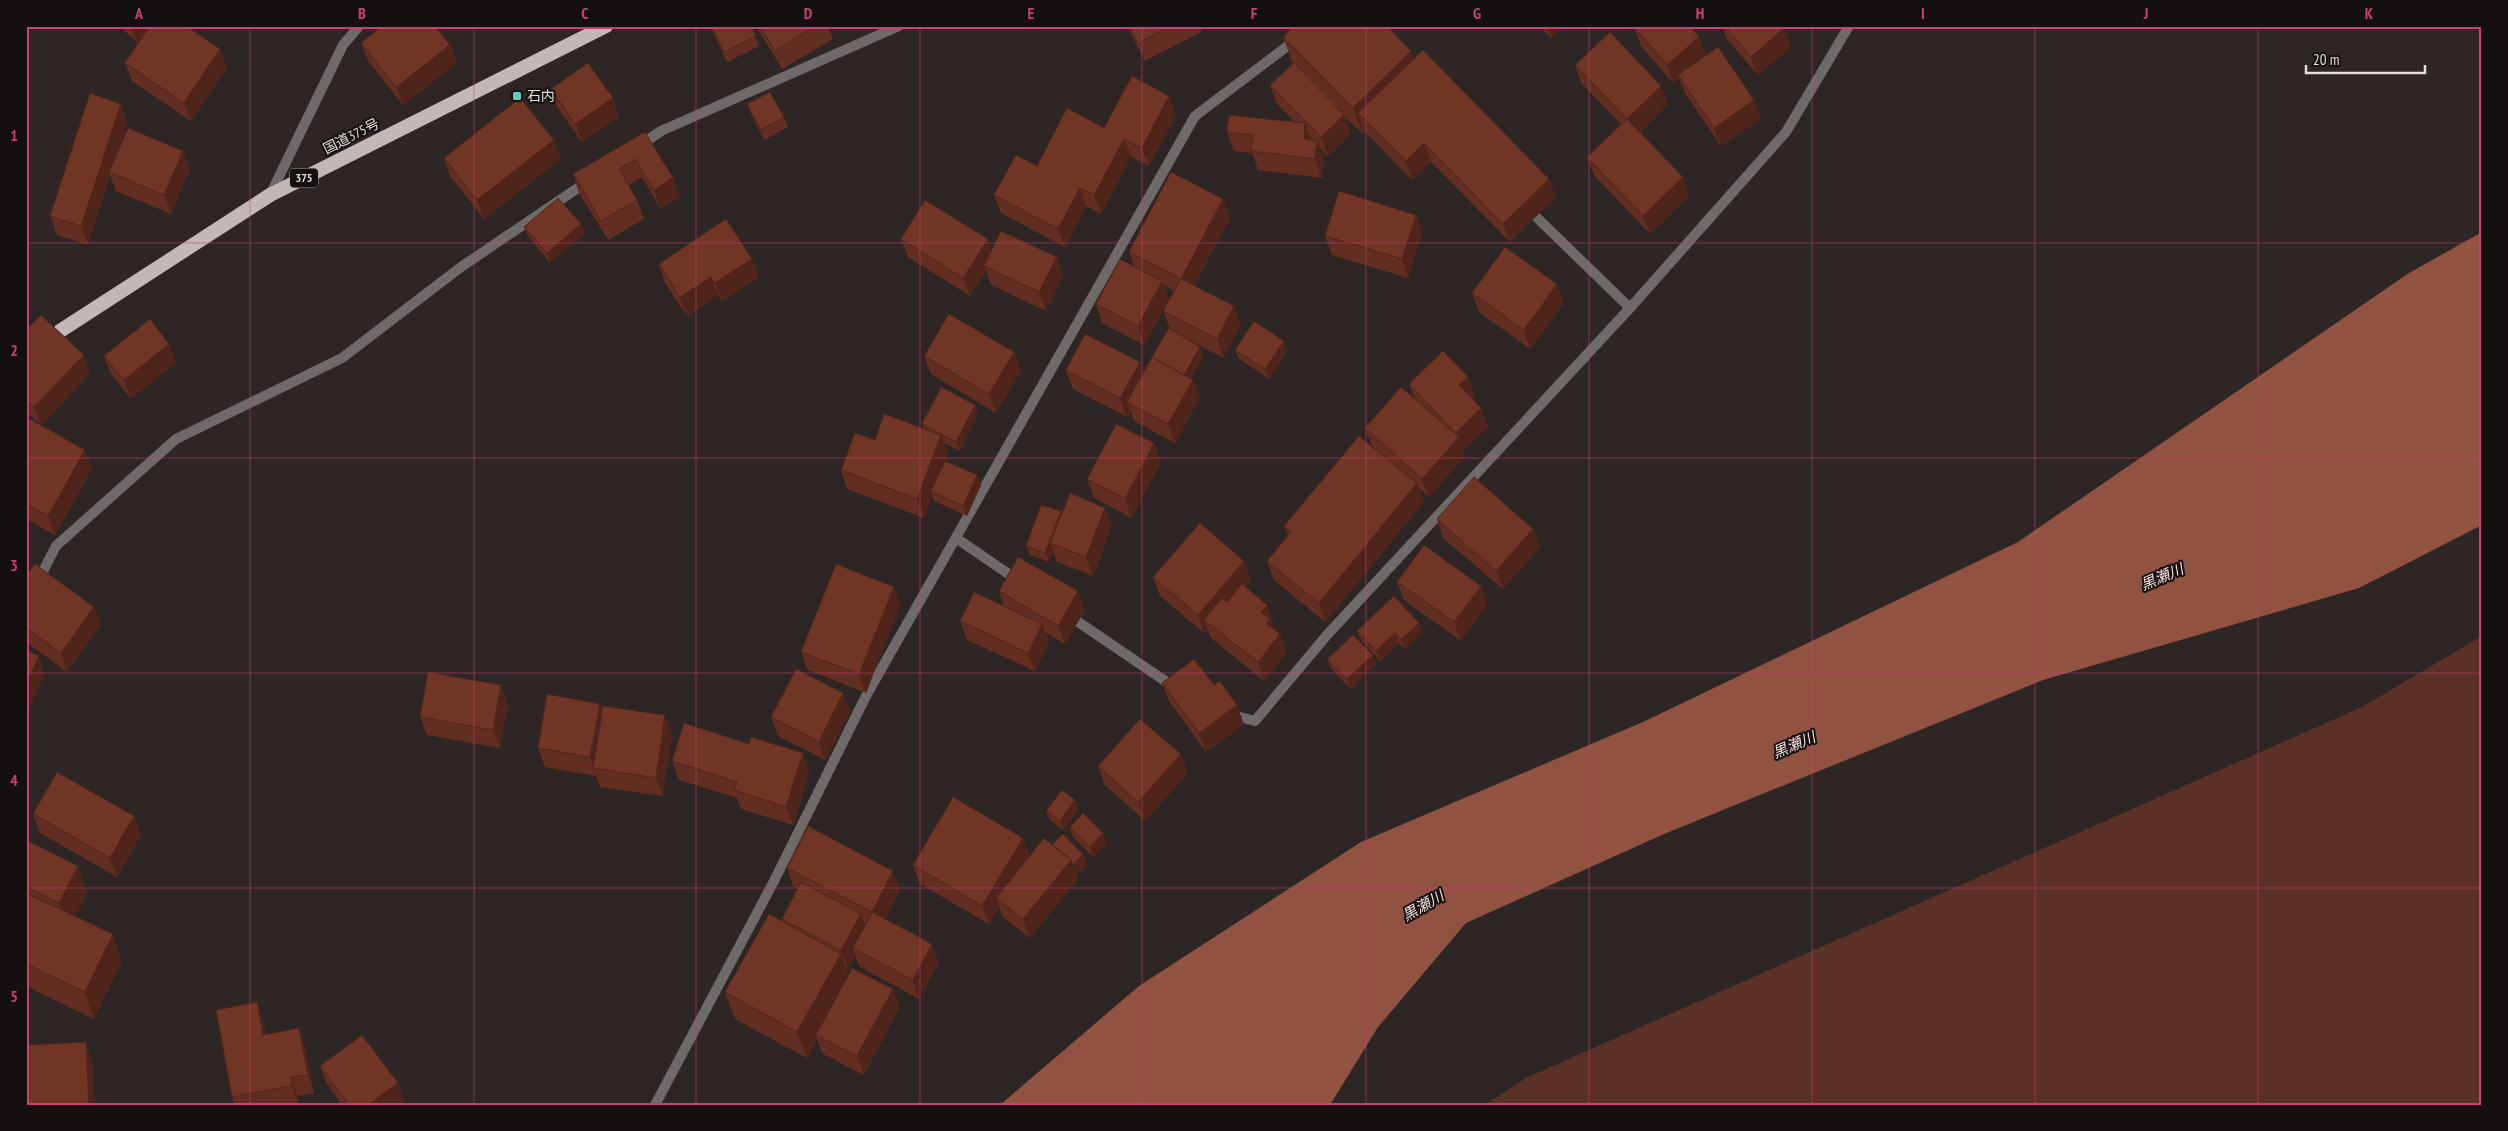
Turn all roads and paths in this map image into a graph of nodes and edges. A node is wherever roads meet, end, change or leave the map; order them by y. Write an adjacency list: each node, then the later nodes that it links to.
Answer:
1 (358, 26): 8 (street)
2 (606, 26): 8 (highway, 国道375号 / 375)
3 (899, 26): 6 (street)
4 (1314, 26): 12 (street)
5 (1849, 26): 10 (street)
6 (629, 153)
7 (597, 174): 14 (street)
8 (270, 195): 11 (highway, 国道375号 / 375)
9 (1517, 198): 10 (street)
10 (1630, 308): 17 (street)
11 (26, 367)
12 (956, 538): 13 (street); 18 (street)
13 (1030, 588)
14 (26, 597)
15 (1062, 611): 16 (street)
16 (1185, 695)
17 (1219, 711)
18 (655, 1105)

